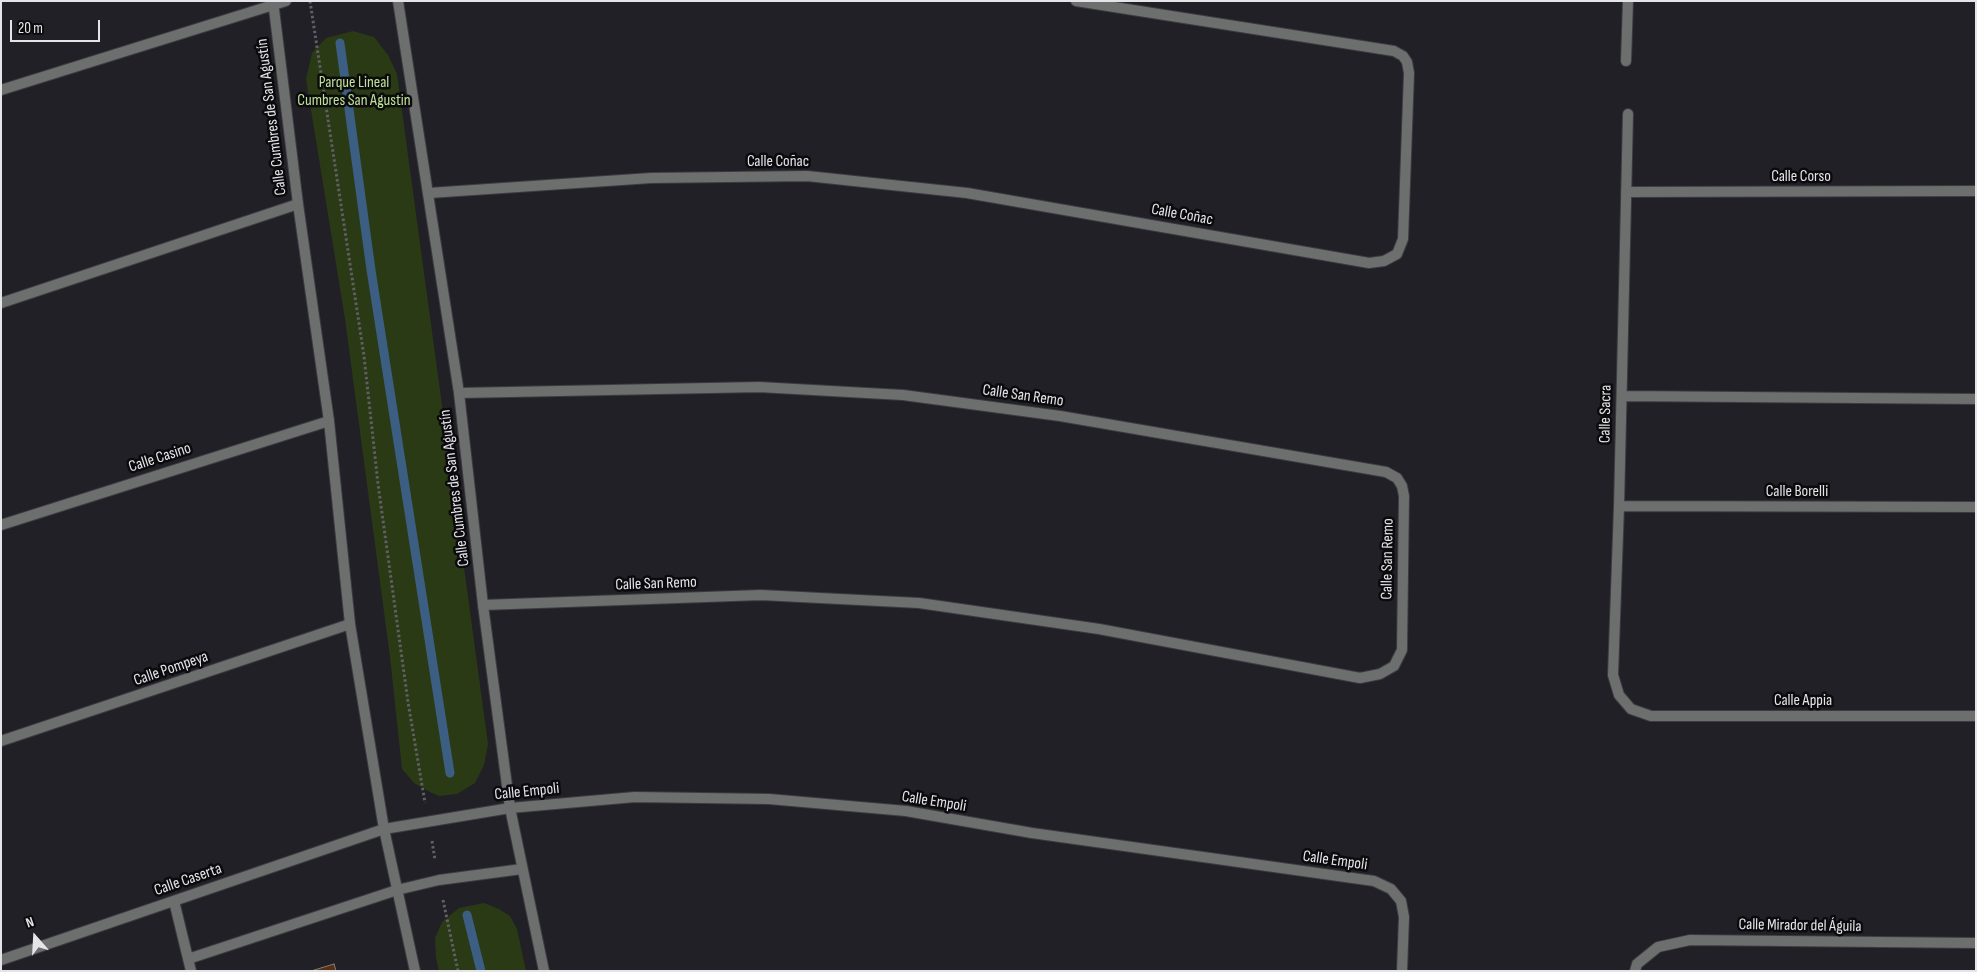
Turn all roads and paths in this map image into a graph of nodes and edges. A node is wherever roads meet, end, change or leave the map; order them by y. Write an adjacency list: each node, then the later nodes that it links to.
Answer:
1 (286, 1): 6 (street)
2 (310, 1): 28 (path)
3 (398, 1): 12 (street, Calle Cumbres de San Agustín)
4 (1076, 1): 12 (street, Calle Coñac)
5 (1628, 1): 7 (street)
6 (273, 3): 8 (street); 13 (street, Calle Cumbres de San Agustín)
7 (1626, 61)
8 (1, 90)
9 (1628, 114): 10 (street, Calle Sacra)
10 (1626, 192): 11 (street, Calle Corso); 16 (street, Calle Sacra)
11 (1976, 192)
12 (428, 193): 15 (street, Calle Cumbres de San Agustín)
13 (298, 204): 14 (street); 18 (street, Calle Cumbres de San Agustín)
14 (1, 303)
15 (459, 393): 22 (street, Calle Cumbres de San Agustín); 22 (street, Calle San Remo)
16 (1622, 396): 17 (street); 19 (street, Calle Sacra)
17 (1976, 399)
18 (328, 421): 21 (street, Calle Casino); 23 (street, Calle Cumbres de San Agustín)
19 (1619, 506): 20 (street, Calle Borelli); 24 (street, Calle Sacra)
20 (1976, 507)
21 (1, 525)
22 (483, 605): 27 (street, Calle Cumbres de San Agustín)
23 (350, 624): 26 (street, Calle Pompeya); 29 (street, Calle Cumbres de San Agustín)
24 (1631, 709): 25 (street, Calle Appia)
25 (1976, 716)
26 (1, 742)
27 (510, 808): 28 (street, Calle Empoli); 30 (street, Calle Cumbres de San Agustín); 41 (street, Calle Empoli)
28 (428, 820): 29 (street, Calle Empoli); 31 (path)
29 (384, 829): 32 (street, Calle Cumbres de San Agustín); 33 (street, Calle Caserta)
30 (522, 869): 31 (street); 40 (street, Calle Cumbres de San Agustín)
31 (439, 880): 32 (street); 39 (path)
32 (398, 890): 35 (street); 38 (street, Calle Cumbres de San Agustín)
33 (174, 901): 35 (street); 36 (street, Calle Caserta)
34 (1976, 943): 42 (street, Calle Mirador del Águila)
35 (188, 958): 37 (street)
36 (1, 960)
37 (191, 971)
38 (415, 971)
39 (458, 971)
40 (544, 971)
41 (1402, 971)
42 (1635, 971)

